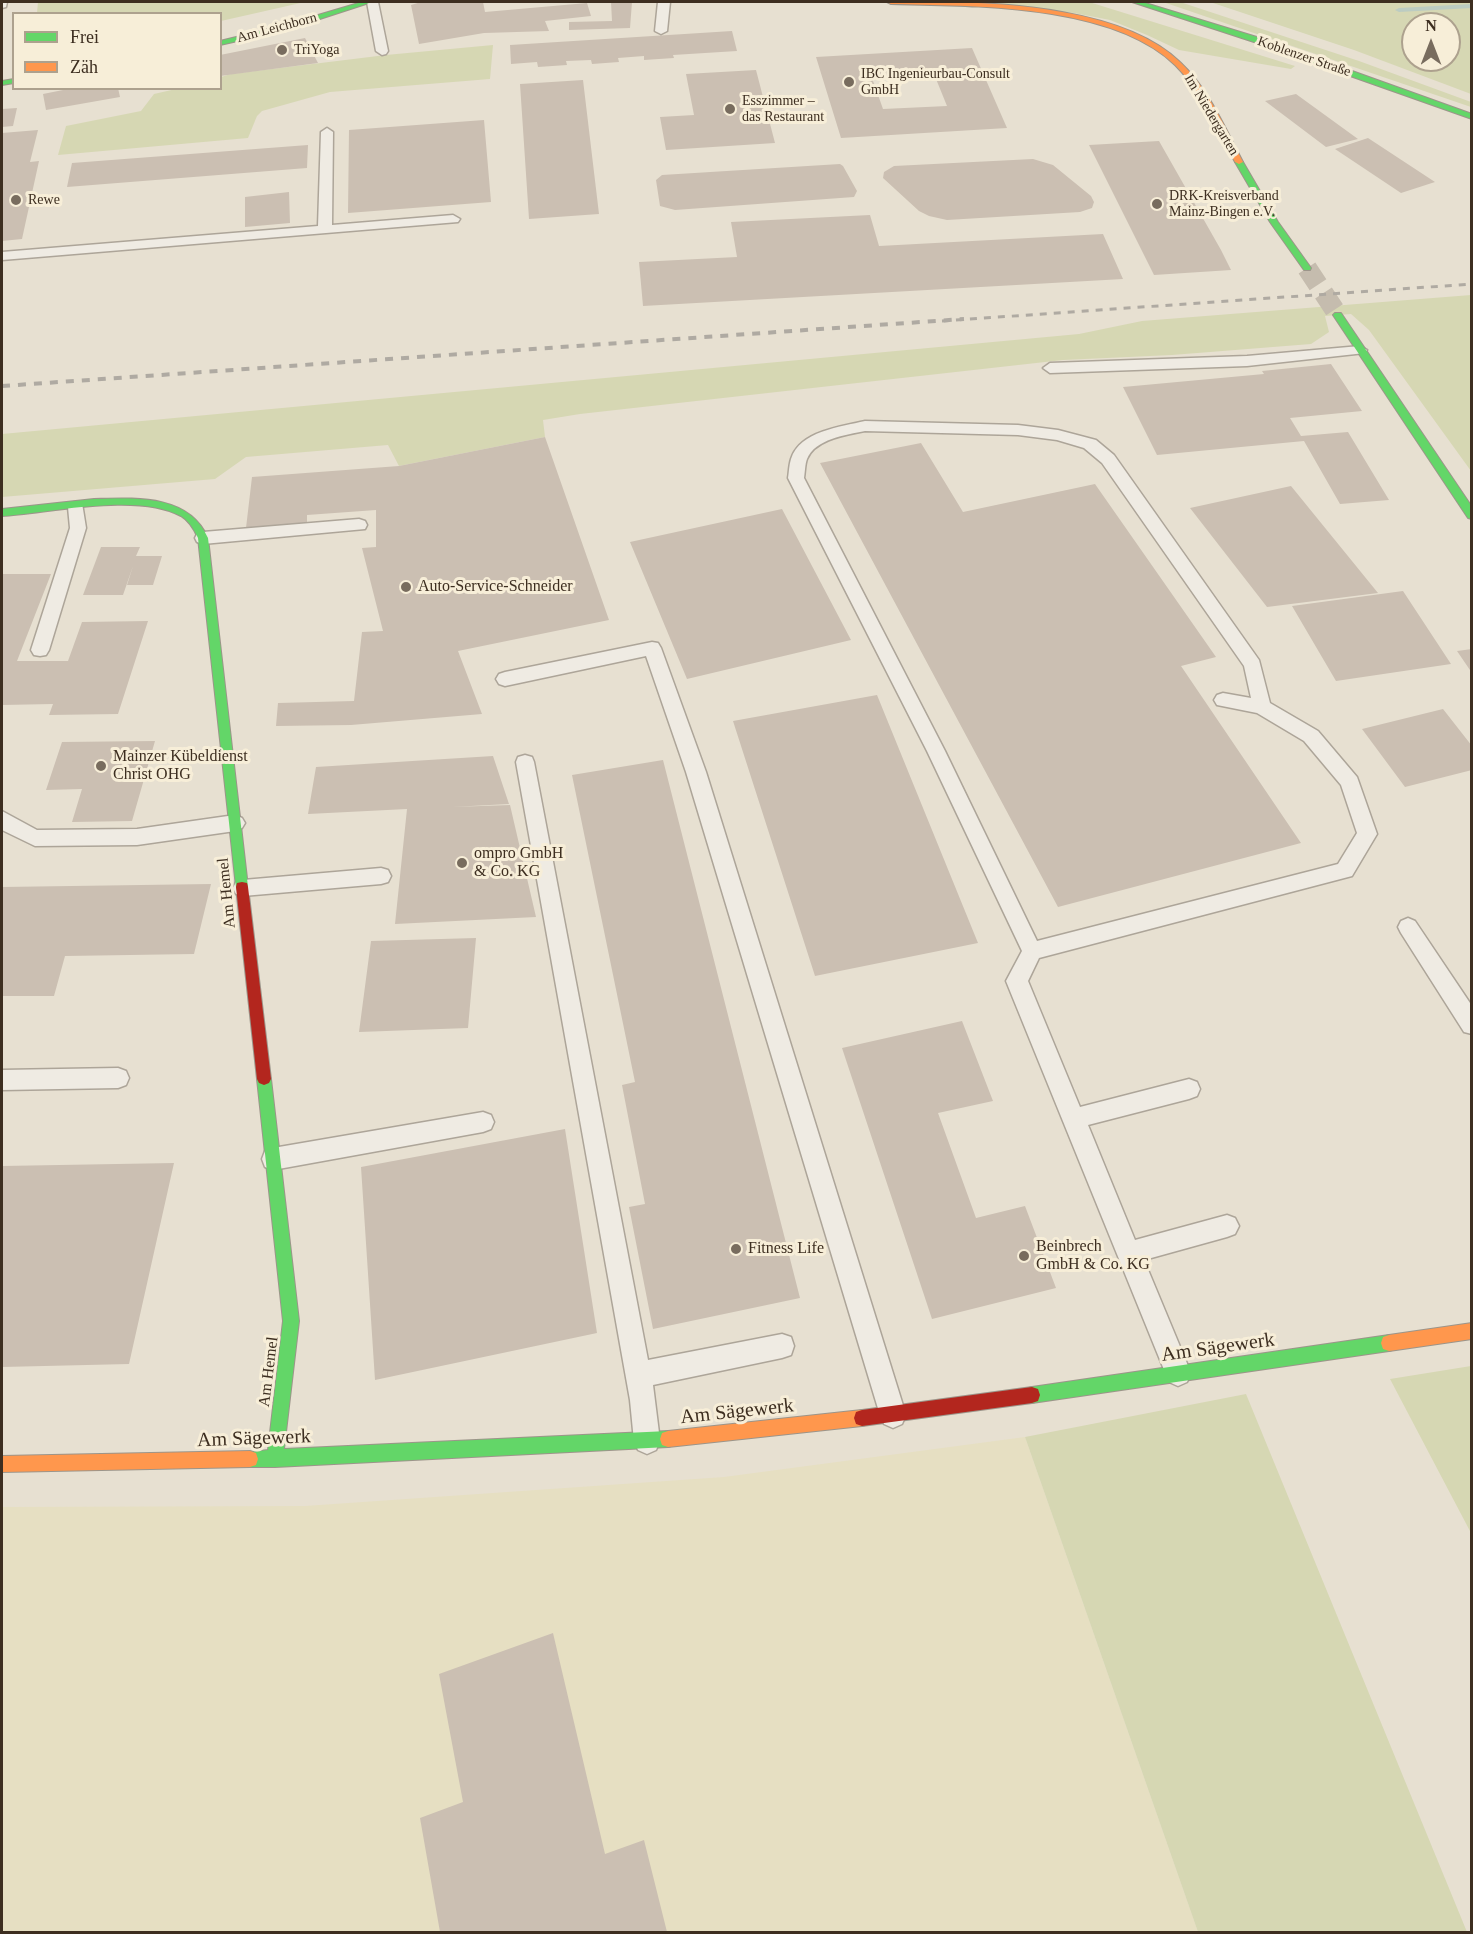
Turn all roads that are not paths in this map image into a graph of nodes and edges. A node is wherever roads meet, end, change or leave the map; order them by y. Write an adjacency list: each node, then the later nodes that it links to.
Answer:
1 (370, 2): 6 (street, Am Leichborn); 7 (lane)
2 (664, 2): 5 (lane)
3 (891, 2): 13 (street, Im Niedergarten)
4 (1136, 2): 8 (street, Koblenzer Straße)
5 (661, 31)
6 (222, 43)
7 (382, 51)
8 (1472, 117)
9 (327, 132): 11 (lane)
10 (453, 219): 11 (lane)
11 (325, 229): 12 (lane)
12 (2, 256)
13 (1307, 268)
14 (1338, 315): 15 (street)
15 (1360, 350): 16 (lane); 19 (street)
16 (1050, 368)
17 (76, 507): 18 (street); 21 (street); 22 (lane)
18 (2, 513)
19 (1472, 516)
20 (359, 525): 21 (lane)
21 (203, 538): 28 (street, Am Hemel)
22 (40, 650)
23 (505, 679): 46 (lane)
24 (1223, 700): 25 (lane)
25 (1262, 707): 32 (lane); 32 (lane)
26 (525, 762): 45 (lane)
27 (2, 819): 28 (lane)
28 (236, 823): 30 (street, Am Hemel)
29 (381, 876): 30 (lane)
30 (243, 888): 39 (street, Am Hemel)
31 (1408, 927): 33 (lane)
32 (1032, 951): 37 (lane)
33 (1472, 1025)
34 (118, 1078): 35 (lane)
35 (2, 1080)
36 (1189, 1089): 37 (lane)
37 (1073, 1119): 41 (lane)
38 (483, 1122): 39 (lane)
39 (273, 1159): 48 (street, Am Hemel)
40 (1227, 1226): 41 (lane)
41 (1128, 1253): 44 (lane)
42 (1472, 1330): 44 (street, Am Sägewerk)
43 (782, 1346): 45 (lane)
44 (1178, 1374): 46 (street, Am Sägewerk)
45 (638, 1375): 47 (lane)
46 (892, 1415): 47 (street, Am Sägewerk)
47 (647, 1441): 48 (street, Am Sägewerk)
48 (275, 1459): 49 (street, Am Sägewerk)
49 (2, 1464)

